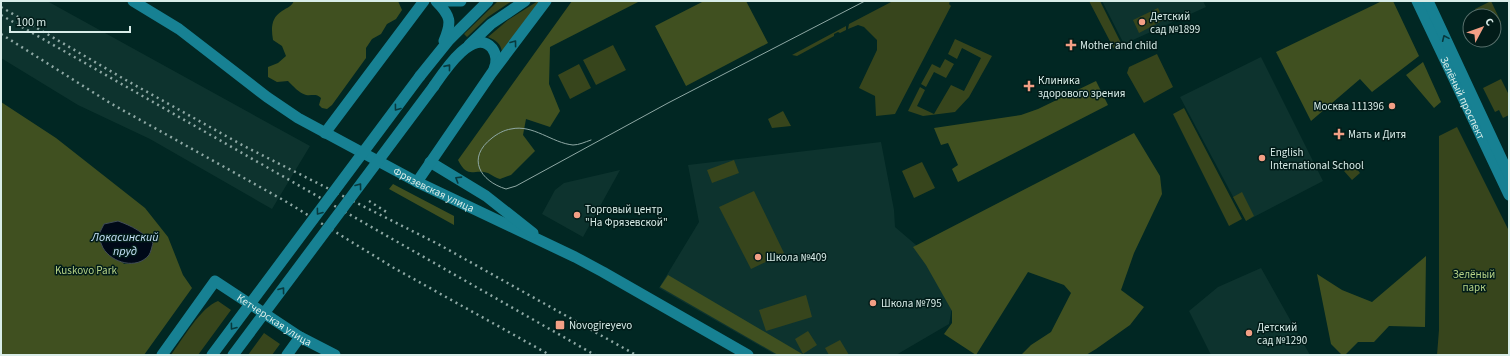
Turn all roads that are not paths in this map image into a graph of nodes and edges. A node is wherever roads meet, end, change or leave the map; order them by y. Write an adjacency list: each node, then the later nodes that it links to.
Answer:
1 (133, 1): 14 (main road, Фрязевская улица)
2 (424, 1): 14 (main road)
3 (436, 1): 12 (main road)
4 (445, 1): 5 (main road)
5 (461, 1)
6 (488, 1): 12 (main road)
7 (525, 1): 11 (main road)
8 (546, 1): 13 (main road, one-way to 8)
9 (1417, 1): 18 (main road, Зелёный проспект)
10 (1428, 1): 16 (main road, Зелёный проспект, one-way to 10)
11 (464, 49): 13 (main road); 23 (main road, one-way to 11, bridge)
12 (434, 58): 22 (main road, one-way to 22, bridge)
13 (491, 74): 15 (main road)
14 (325, 133): 17 (main road, Фрязевская улица)
15 (430, 162): 17 (main road); 19 (main road, one-way to 15)
16 (1509, 175)
17 (417, 182): 19 (main road, Фрязевская улица)
18 (1509, 195)
19 (546, 243): 26 (main road, Фрязевская улица)
20 (300, 337): 21 (main road, Кетчерская улица); 24 (main road); 25 (main road, Кетчерская улица)
21 (162, 355)
22 (212, 355)
23 (233, 355)
24 (287, 355)
25 (335, 355)
26 (748, 355)

